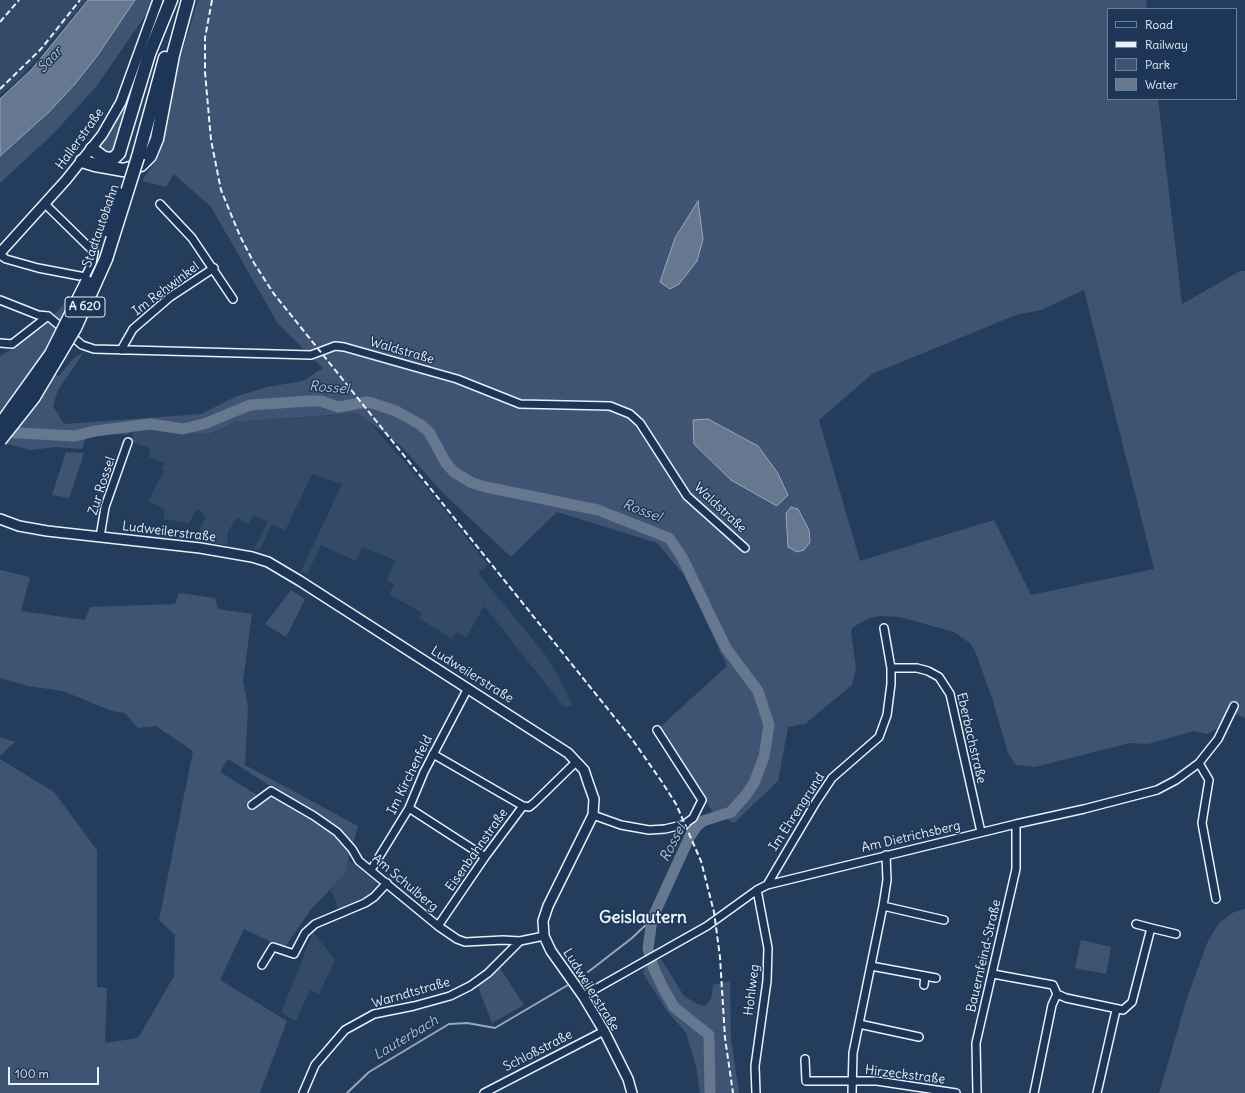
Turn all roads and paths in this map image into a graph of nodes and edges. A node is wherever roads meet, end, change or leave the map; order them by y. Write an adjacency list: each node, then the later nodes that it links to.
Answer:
1 (158, 0): 6 (main road, Hallerstraße)
2 (171, 0): 6 (highway)
3 (176, 0): 7 (highway, A 620)
4 (184, 0): 7 (highway, Stadtautobahn / A 620)
5 (188, 0): 8 (highway)
6 (92, 149): 8 (main road, Hallerstraße)
7 (134, 156): 18 (highway, A 620, bridge); 19 (highway, Stadtautobahn / A 620, bridge)
8 (82, 161): 9 (main road, Hallerstraße)
9 (45, 204): 11 (main road, Hallerstraße); 11 (street)
10 (160, 204): 12 (street, Im Rehwinkel)
11 (0, 254)
12 (214, 268): 13 (street, Im Rehwinkel); 17 (street, Im Rehwinkel)
13 (233, 299)
14 (0, 300): 15 (street, Waldstraße)
15 (48, 316): 16 (street); 17 (street, Waldstraße)
16 (0, 343)
17 (121, 350): 23 (street, Waldstraße)
18 (0, 425)
19 (0, 440)
20 (128, 442): 22 (street, Zur Rossel)
21 (0, 520): 22 (main road, Ludweilerstraße)
22 (100, 537): 26 (main road, Ludweilerstraße)
23 (745, 548)
24 (884, 628): 25 (street, Im Ehrengrund)
25 (891, 668): 37 (street, Eberbachstraße); 42 (street, Im Ehrengrund)
26 (468, 688): 29 (street, Im Kirchenfeld); 30 (main road, Ludweilerstraße)
27 (1234, 706): 31 (street, Am Dietrichsberg)
28 (657, 730): 35 (street)
29 (433, 754): 33 (street); 34 (street, Im Kirchenfeld)
30 (576, 762): 33 (street, Eisenbahnstraße); 35 (main road, Ludweilerstraße)
31 (1199, 763): 36 (street, Am Dietrichsberg); 44 (street)
32 (252, 805): 40 (street, Am Schulberg)
33 (523, 806): 39 (street, Eisenbahnstraße)
34 (410, 808): 39 (street); 40 (street, Im Kirchenfeld)
35 (593, 815): 51 (main road, Ludweilerstraße)
36 (1016, 824): 37 (street, Am Dietrichsberg); 55 (street, Bauernfeind-Straße)
37 (981, 832): 38 (street, Am Dietrichsberg)
38 (886, 855): 42 (street, Am Dietrichsberg); 45 (street)
39 (485, 857): 48 (street, Eisenbahnstraße)
40 (371, 870): 41 (street, Am Schulberg)
41 (387, 883): 48 (street, Am Schulberg); 53 (street)
42 (767, 884): 43 (street, Am Dietrichsberg)
43 (757, 890): 60 (street, Am Dietrichsberg); 71 (street, Hohlweg)
44 (1216, 899)
45 (883, 906): 46 (street); 54 (street)
46 (944, 920)
47 (1136, 924): 49 (street)
48 (438, 926): 52 (street, Am Schulberg)
49 (1151, 928): 50 (street); 61 (street)
50 (1176, 934)
51 (544, 936): 52 (street, Am Schulberg); 60 (main road, Ludweilerstraße)
52 (520, 941): 68 (street, Warndtstraße)
53 (262, 965)
54 (871, 966): 56 (street); 62 (street)
55 (993, 974): 59 (street); 74 (street, Bauernfeind-Straße)
56 (925, 976): 57 (street); 58 (street)
57 (936, 978)
58 (924, 985)
59 (1058, 994): 61 (street); 75 (street)
60 (583, 996): 63 (main road, Ludweilerstraße)
61 (1116, 1010): 76 (street)
62 (859, 1024): 64 (street); 66 (street)
63 (604, 1031): 69 (street, Schloßstraße); 70 (main road, Ludweilerstraße)
64 (919, 1036)
65 (805, 1059): 66 (street, Hirzeckstraße)
66 (852, 1081): 67 (street, Hirzeckstraße); 72 (street)
67 (928, 1091): 73 (street, Hirzeckstraße)
68 (303, 1093)
69 (484, 1093)
70 (632, 1093)
71 (756, 1093)
72 (852, 1093)
73 (956, 1093)
74 (977, 1093)
75 (1034, 1093)
76 (1097, 1093)

